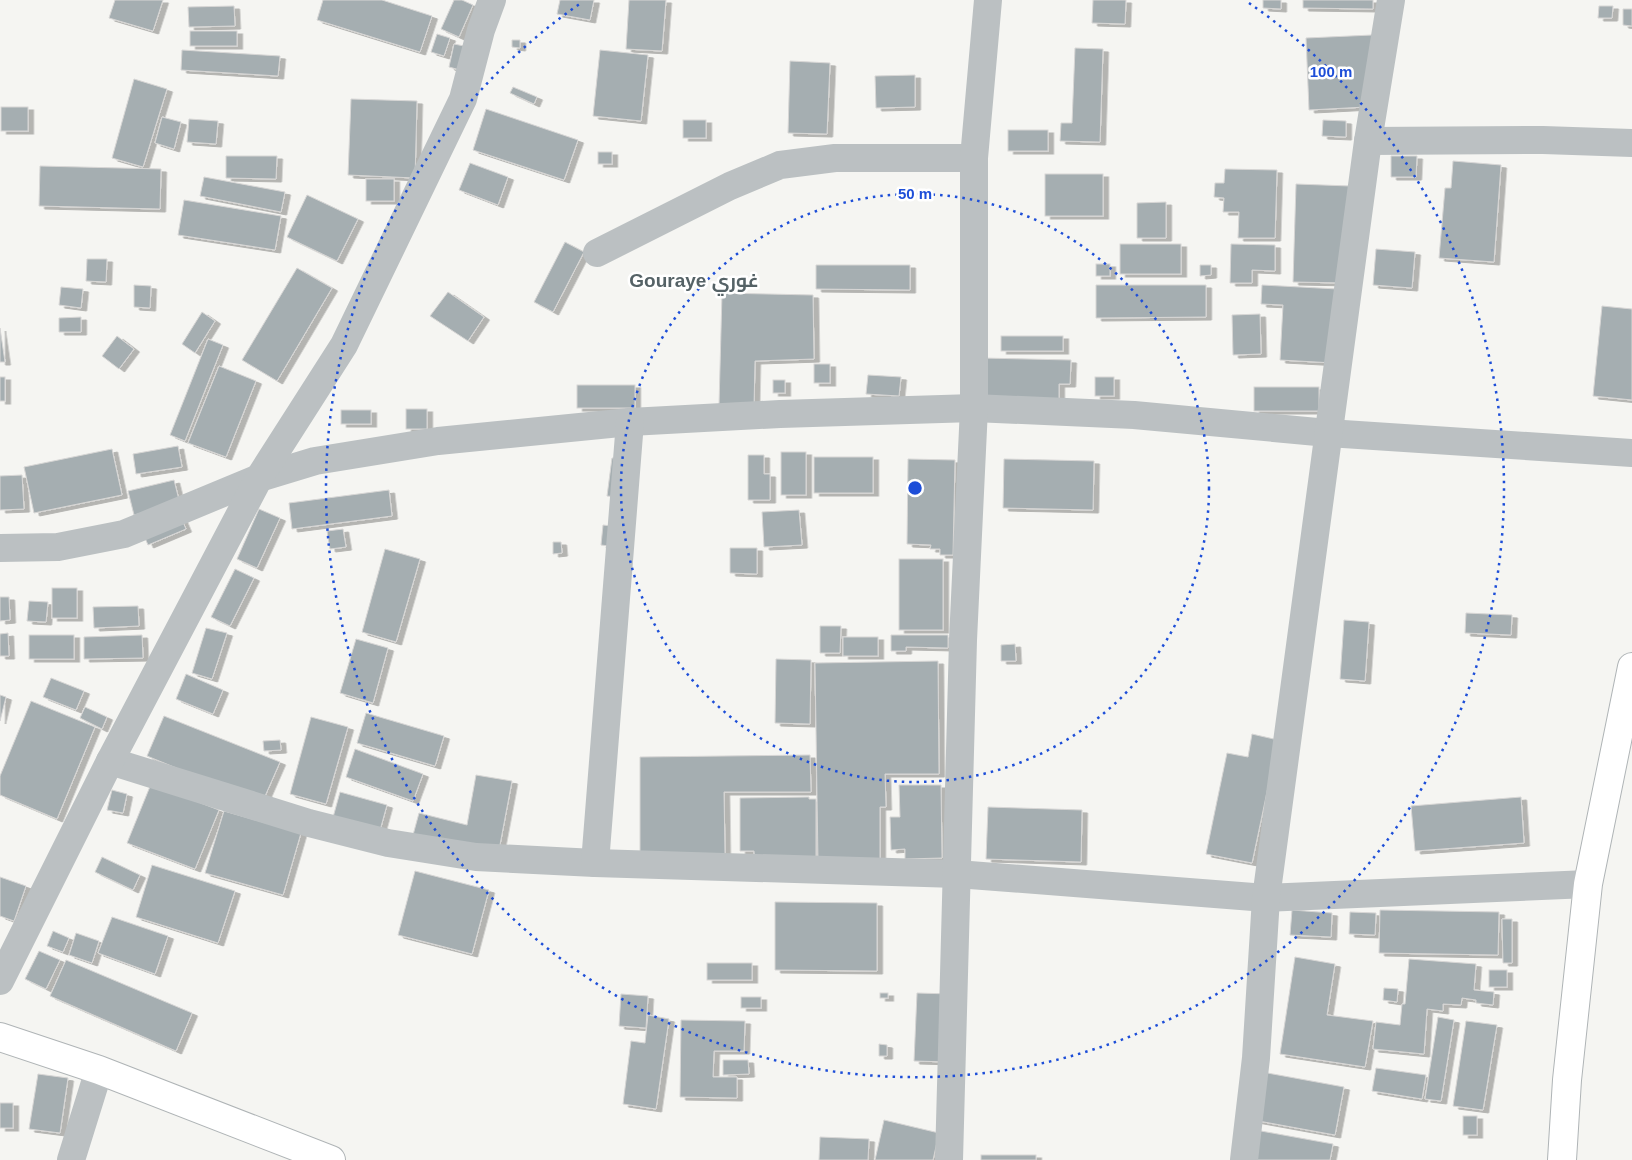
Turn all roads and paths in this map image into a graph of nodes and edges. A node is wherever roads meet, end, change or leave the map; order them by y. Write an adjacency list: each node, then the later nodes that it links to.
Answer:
1 (492, 0): 12 (street)
2 (988, 0): 6 (street)
3 (1391, 0): 4 (street)
4 (1368, 141): 5 (street); 10 (street)
5 (1632, 143)
6 (974, 158): 7 (street); 8 (street)
7 (597, 254)
8 (974, 408): 9 (street); 10 (street); 17 (street)
9 (630, 422): 12 (street); 16 (street)
10 (1328, 433): 11 (street); 19 (street)
11 (1632, 452)
12 (259, 478): 13 (street); 15 (street)
13 (0, 548)
14 (1632, 667): 18 (main road)
15 (110, 761): 16 (street); 20 (street)
16 (595, 864): 17 (street)
17 (957, 874): 19 (street); 25 (street)
18 (1588, 884): 19 (street); 27 (main road)
19 (1266, 898): 26 (street)
20 (0, 981)
21 (0, 1037): 22 (main road)
22 (99, 1070): 23 (street); 24 (main road)
23 (71, 1160)
24 (331, 1160)
25 (949, 1160)
26 (1244, 1160)
27 (1562, 1160)

